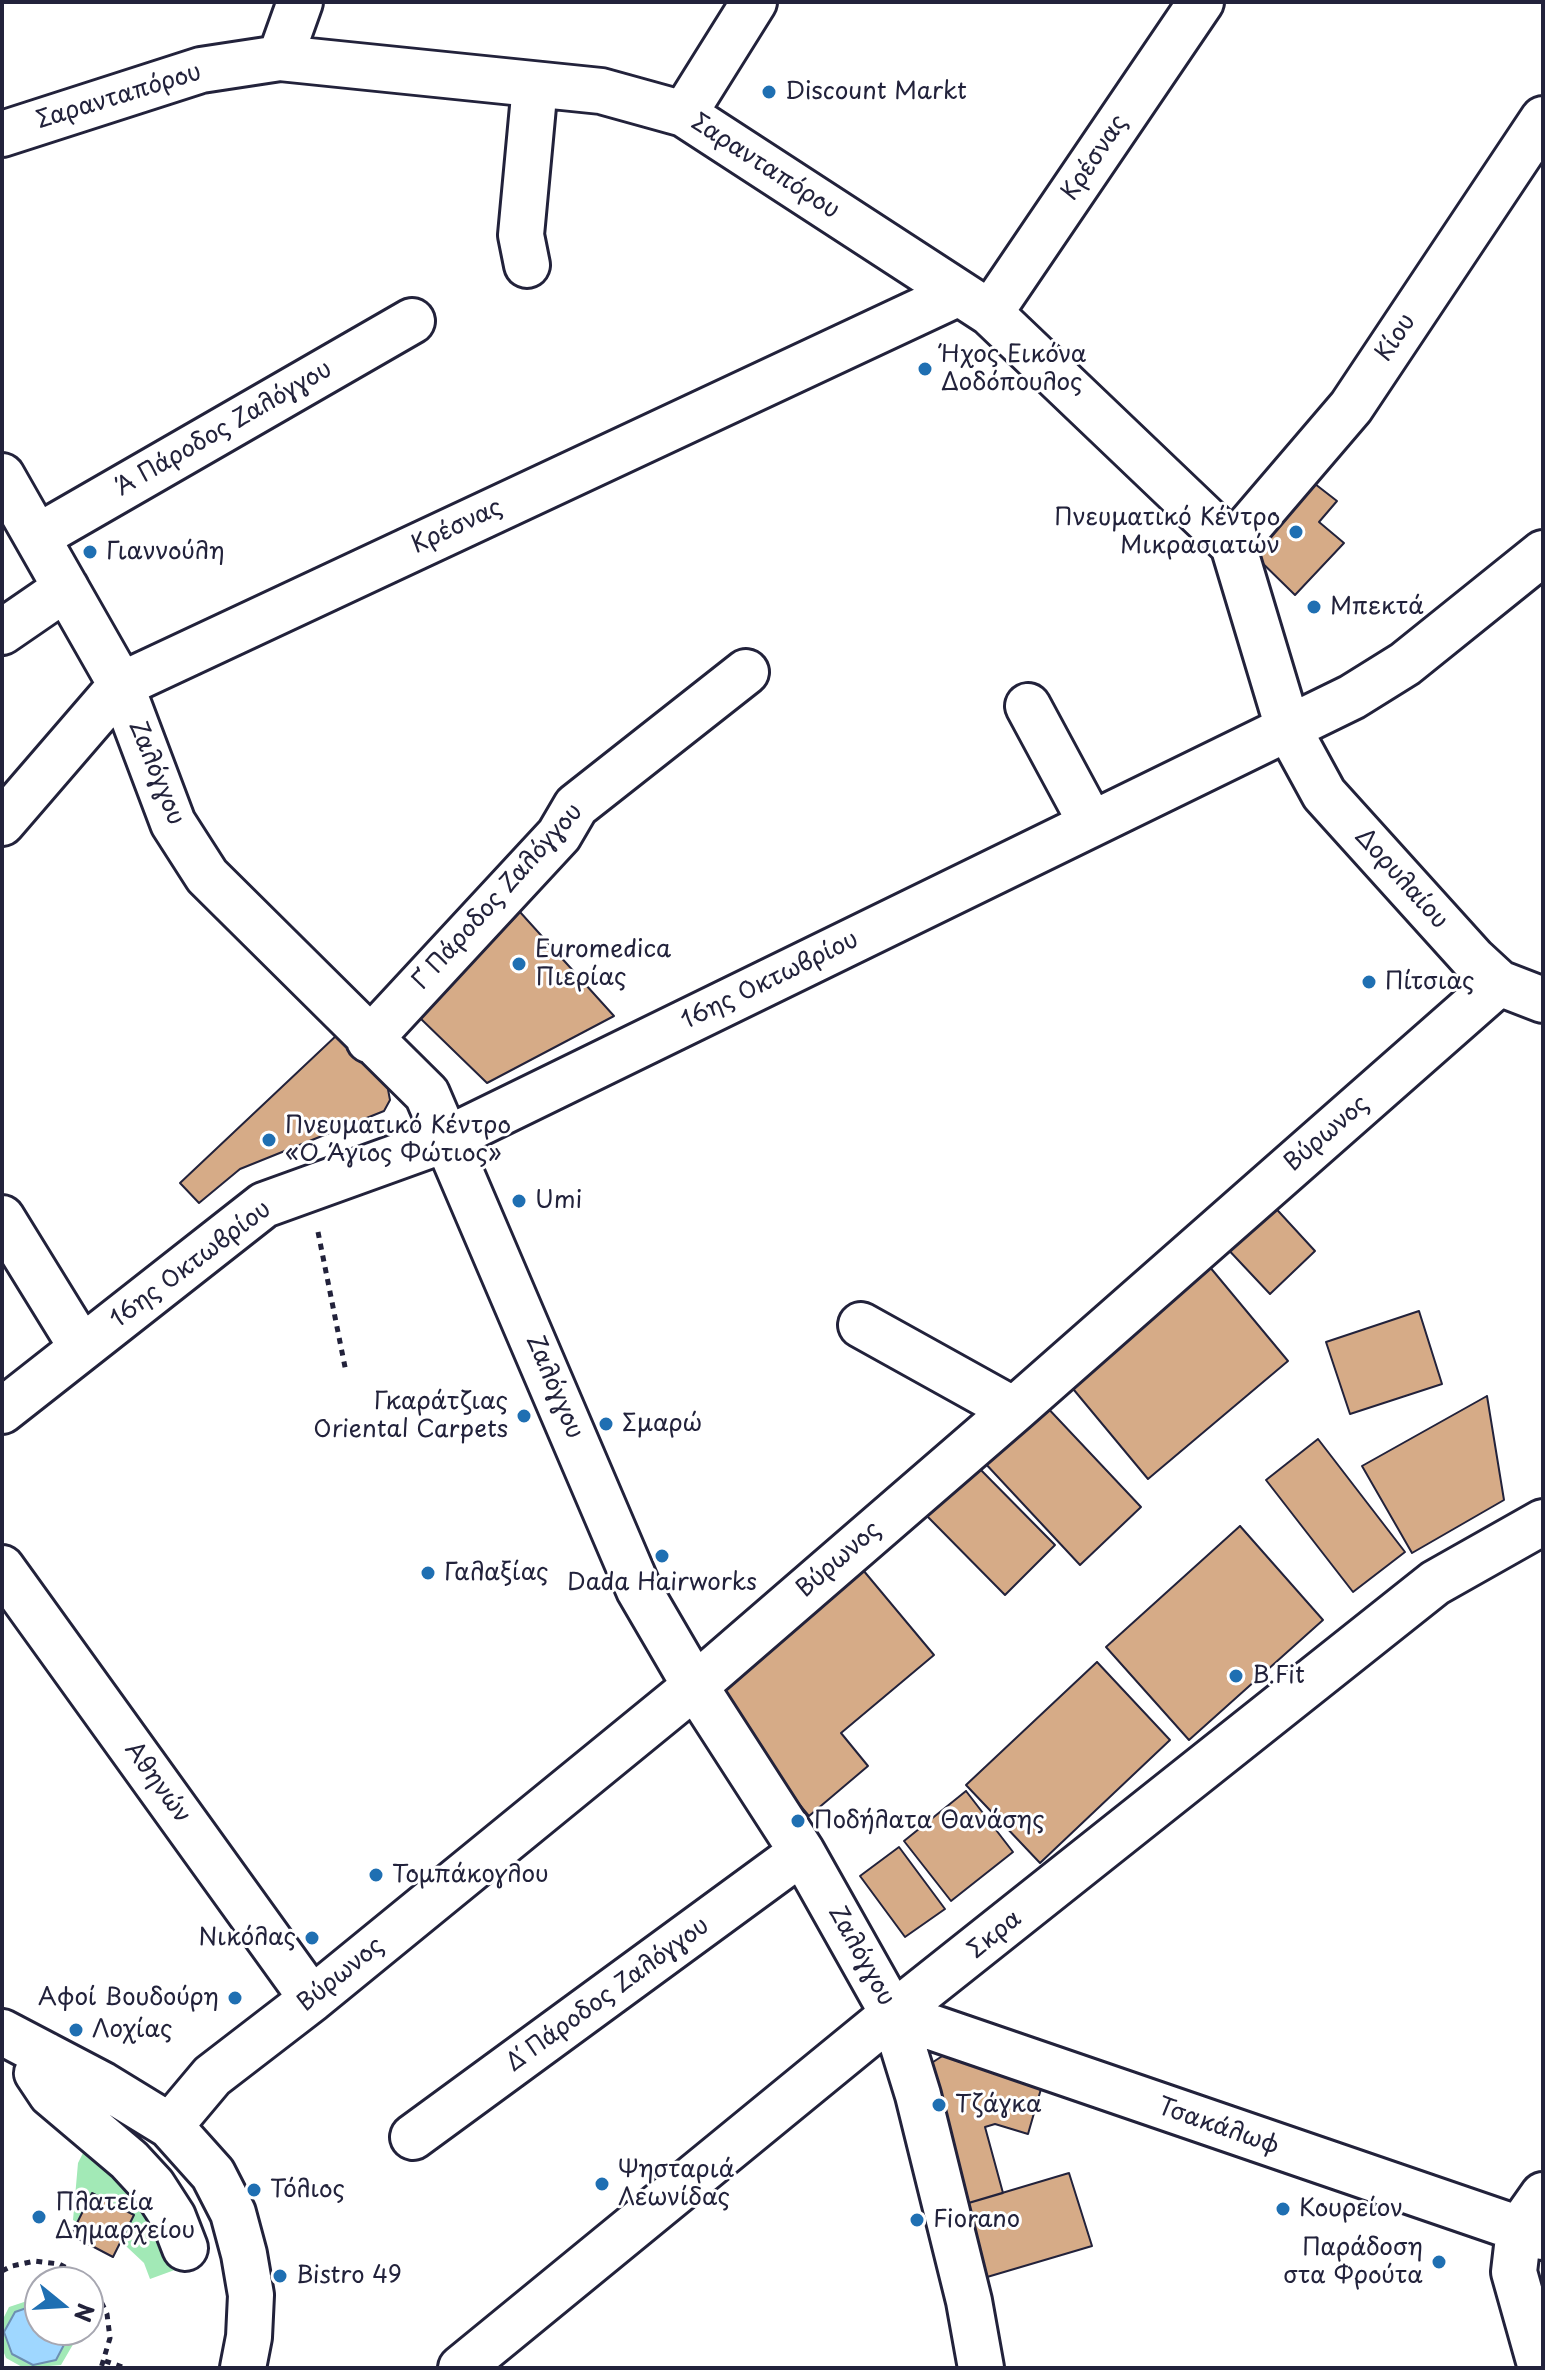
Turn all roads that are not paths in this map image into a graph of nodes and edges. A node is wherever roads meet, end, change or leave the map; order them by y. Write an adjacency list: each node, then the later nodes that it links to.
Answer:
1 (300, 2): 4 (street)
2 (754, 2): 6 (street)
3 (1201, 2): 10 (street, Κρέσνας)
4 (280, 58): 5 (street, Σαρανταπόρου); 8 (street, Σαρανταπόρου)
5 (535, 85): 6 (street, Σαρανταπόρου); 9 (street)
6 (684, 114): 10 (street, Σαρανταπόρου)
7 (1543, 119): 14 (street, Κίου)
8 (2, 134)
9 (527, 265)
10 (974, 303): 14 (street, Σαρανταπόρου); 19 (street, Κρέσνας)
11 (412, 321): 13 (street, Α΄ Πάροδος Ζαλόγγου)
12 (2, 476): 13 (street, Ζαλόγγου)
13 (37, 537): 16 (street, Ζαλόγγου)
14 (1233, 545): 21 (street, Σαρανταπόρου)
15 (1543, 553): 21 (street, 16ης Οκτωβρίου)
16 (66, 588): 17 (street); 19 (street, Ζαλόγγου)
17 (2, 632)
18 (746, 672): 26 (street, Γ΄ Πάροδος Ζαλόγγου)
19 (121, 685): 22 (street, Κρέσνας); 26 (street, Ζαλόγγου)
20 (1028, 706): 23 (street)
21 (1288, 728): 23 (street, 16ης Οκτωβρίου); 24 (street, Δορυλαίου)
22 (2, 823)
23 (1091, 823): 27 (street, 16ης Οκτωβρίου)
24 (1499, 983): 25 (street, Δορυλαίου); 31 (street, Βύρωνος)
25 (1543, 1000)
26 (369, 1040): 27 (street, Ζαλόγγου)
27 (447, 1139): 30 (street, 16ης Οκτωβρίου); 35 (street, Ζαλόγγου)
28 (2, 1218): 30 (street)
29 (861, 1325): 31 (street)
30 (82, 1348): 32 (street, 16ης Οκτωβρίου)
31 (1014, 1410): 35 (street, Βύρωνος)
32 (2, 1411)
33 (1543, 1522): 38 (street, Σκρα)
34 (2, 1568): 37 (street, Αθηνών)
35 (695, 1686): 36 (street, Ζαλόγγου); 37 (street, Βύρωνος)
36 (802, 1852): 38 (street, Ζαλόγγου); 44 (street, Δ΄ Πάροδος Ζαλόγγου)
37 (312, 1999): 43 (street, Βύρωνος)
38 (893, 2014): 40 (street, Τσακάλωφ); 42 (street, Ζαλόγγου); 48 (street, Σκρα)
39 (2, 2032): 41 (street)
40 (983, 2045): 42 (street); 45 (street, Τσακάλωφ)
41 (46, 2055): 43 (street); 46 (street)
42 (909, 2062): 49 (street, Ζαλόγγου)
43 (170, 2126): 47 (street)
44 (413, 2137)
45 (1535, 2221): 50 (street)
46 (185, 2248)
47 (243, 2368)
48 (461, 2368)
49 (981, 2368)
50 (1541, 2368)

